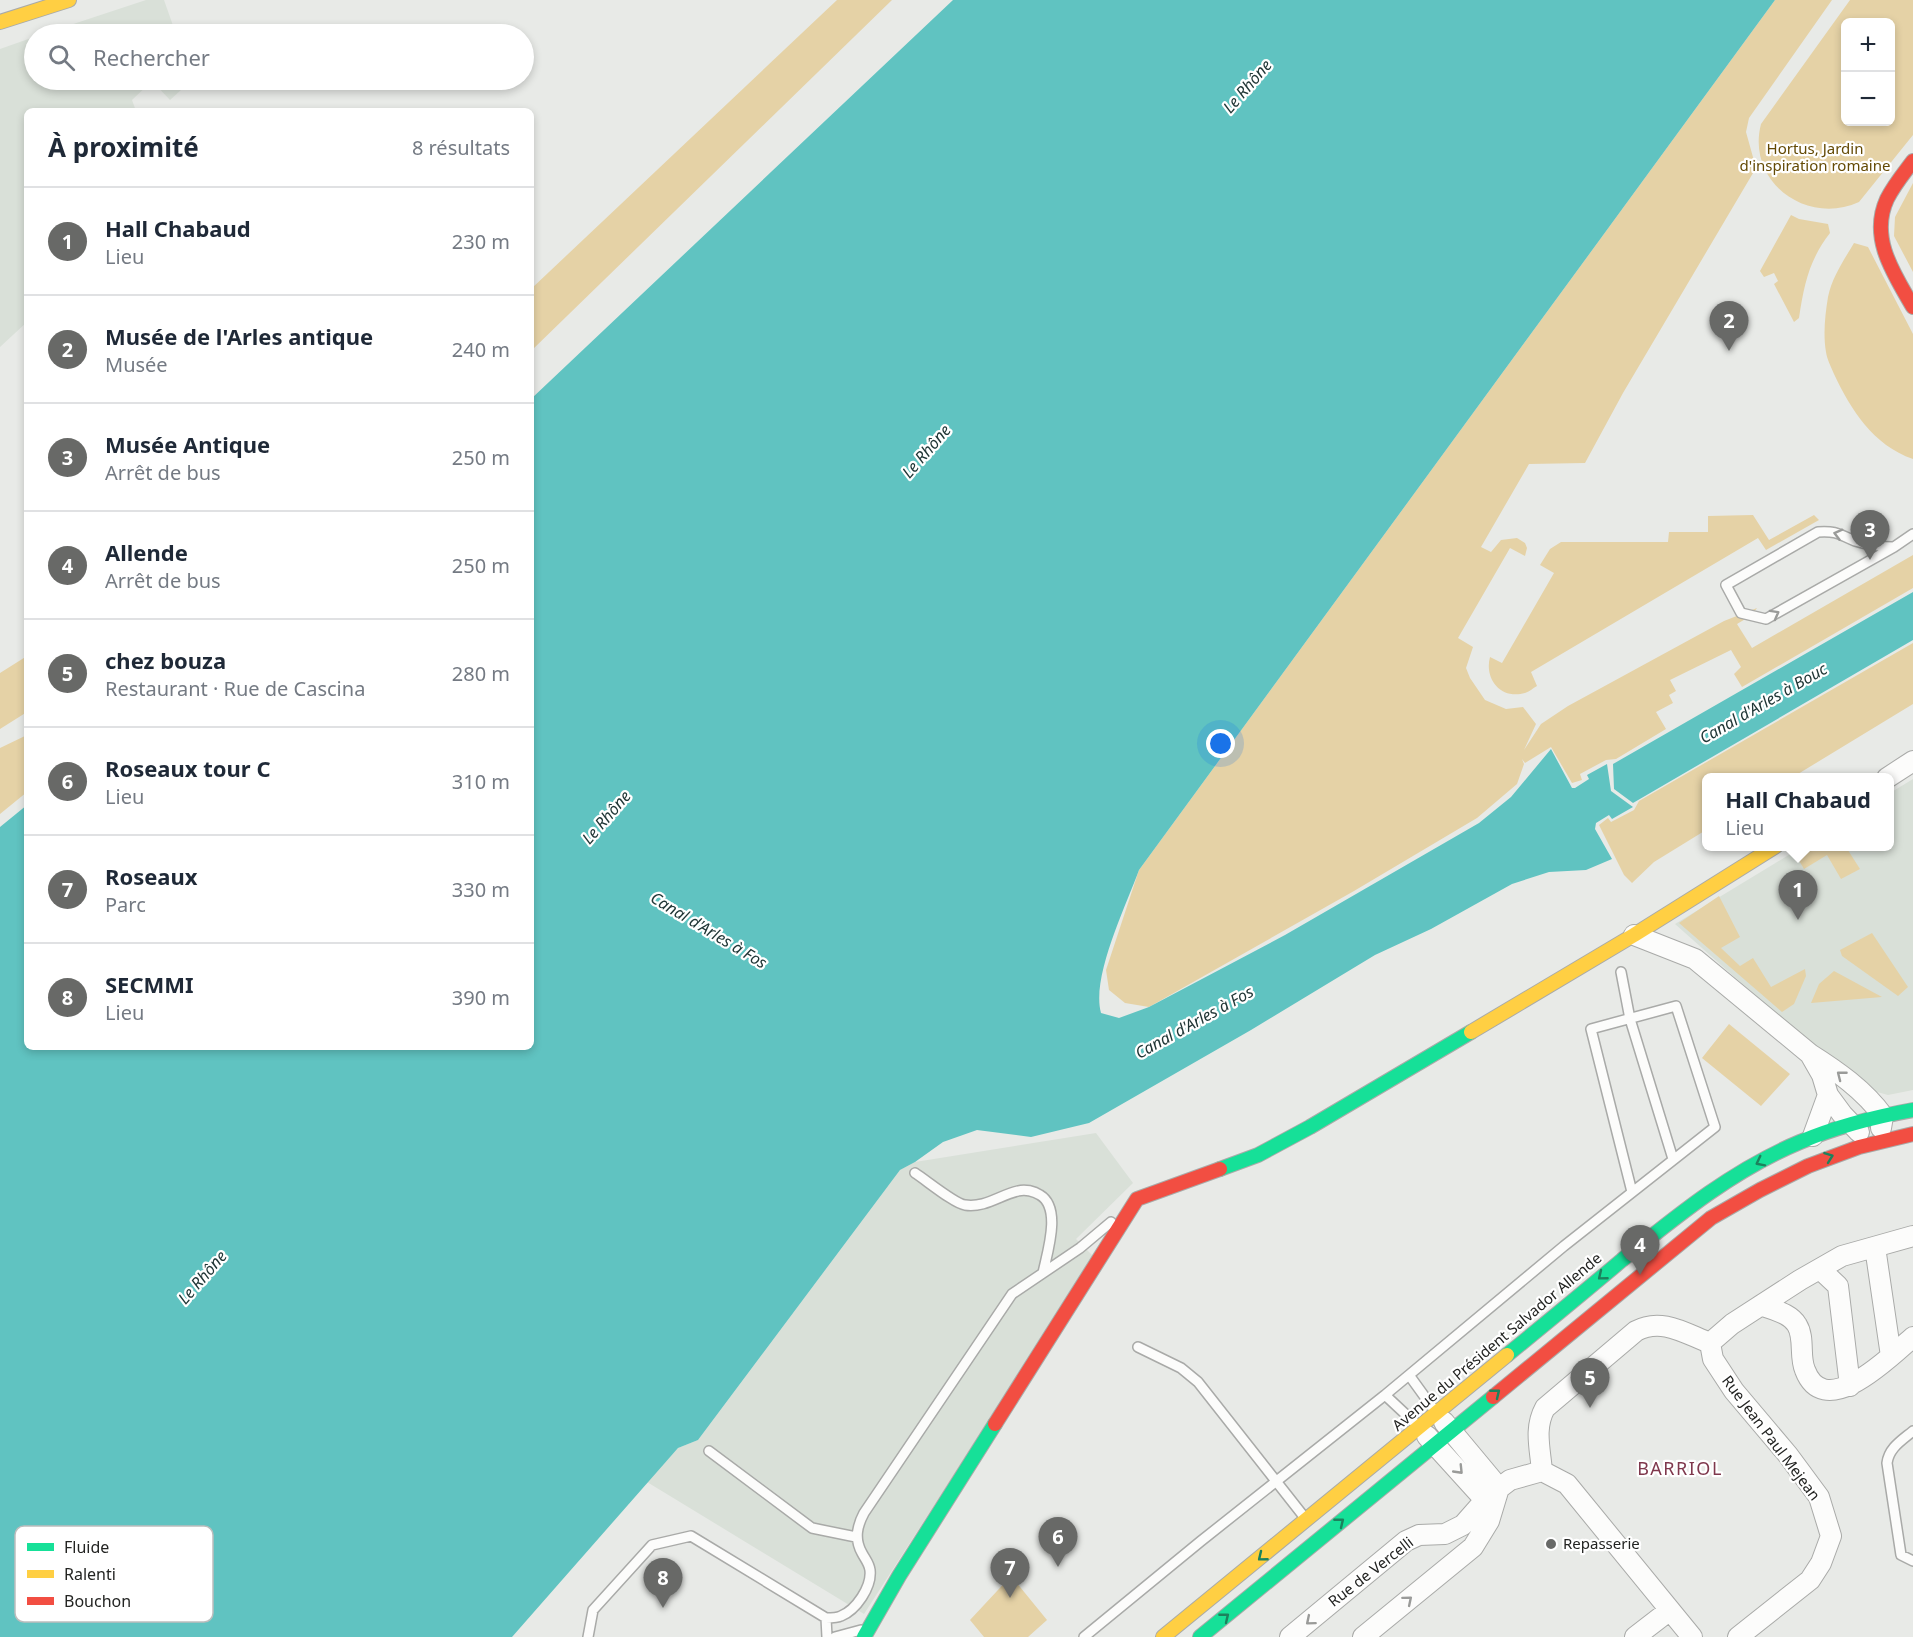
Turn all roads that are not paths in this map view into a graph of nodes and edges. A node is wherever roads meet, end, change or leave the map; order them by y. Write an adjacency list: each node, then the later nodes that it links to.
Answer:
1 (69, 0): 2 (street)
2 (0, 22)
3 (1913, 161): 4 (street)
4 (1913, 307)
5 (1913, 534): 6 (lane)
6 (1894, 547): 6 (lane, one-way to 6)
7 (1913, 761): 8 (street)
8 (1894, 773)
9 (1768, 851): 10 (street)
10 (1634, 935): 13 (street); 24 (street)
11 (1621, 972): 12 (lane)
12 (1630, 1018): 21 (lane); 21 (lane); 23 (lane)
13 (1810, 1054): 14 (street); 16 (street, one-way to 13)
14 (1828, 1095): 17 (street); 19 (street)
15 (1913, 1110): 16 (street, Avenue du Président Salvador Allende)
16 (1883, 1116): 17 (street, Avenue du Président Salvador Allende); 20 (street)
17 (1851, 1124): 19 (street, Avenue du Président Salvador Allende); 20 (street)
18 (1913, 1134): 20 (street)
19 (1813, 1136): 37 (street, Avenue du Président Salvador Allende, one-way to 37)
20 (1871, 1143): 39 (street, one-way to 20)
21 (1673, 1159): 23 (lane)
22 (915, 1173): 28 (lane)
23 (1632, 1191): 34 (lane)
24 (1137, 1199): 28 (lane); 52 (street)
25 (1913, 1236): 26 (street)
26 (1875, 1246): 27 (street); 33 (street)
27 (1820, 1269): 29 (street); 35 (street)
28 (1043, 1273): 47 (lane)
29 (1761, 1305): 31 (street); 35 (street)
30 (1913, 1337): 33 (street)
31 (1710, 1343): 43 (street); 63 (street, Rue Jean Paul Mejean)
32 (1138, 1347): 44 (lane)
33 (1891, 1356): 35 (street)
34 (1409, 1375): 36 (lane); 37 (lane)
35 (1851, 1386)
36 (1385, 1395): 38 (lane); 44 (lane)
37 (1437, 1413): 38 (street, Avenue du Président Salvador Allende); 39 (street)
38 (1420, 1427): 41 (street); 46 (street, Avenue du Président Salvador Allende)
39 (1451, 1431): 41 (street); 45 (street)
40 (1913, 1431): 49 (lane)
41 (1434, 1444): 45 (street, one-way to 45); 48 (street, one-way to 41)
42 (709, 1451): 47 (lane)
43 (1542, 1471): 45 (street, Rue de Vercelli); 50 (street)
44 (1276, 1481): 46 (lane); 56 (lane)
45 (1492, 1494): 59 (street, Rue de Vercelli, one-way to 59); 60 (street, one-way to 45)
46 (1307, 1520): 48 (lane); 57 (street, Avenue du Président Salvador Allende, one-way to 57)
47 (856, 1537): 51 (lane)
48 (1321, 1537): 58 (street, one-way to 48)
49 (1913, 1561)
50 (1670, 1610): 61 (street); 62 (street)
51 (826, 1618): 53 (lane); 54 (lane)
52 (867, 1632): 55 (lane)
53 (588, 1637)
54 (827, 1637)
55 (835, 1637)
56 (1084, 1637)
57 (1163, 1637)
58 (1200, 1637)
59 (1290, 1637)
60 (1363, 1637)
61 (1635, 1637)
62 (1692, 1637)
63 (1738, 1637)

